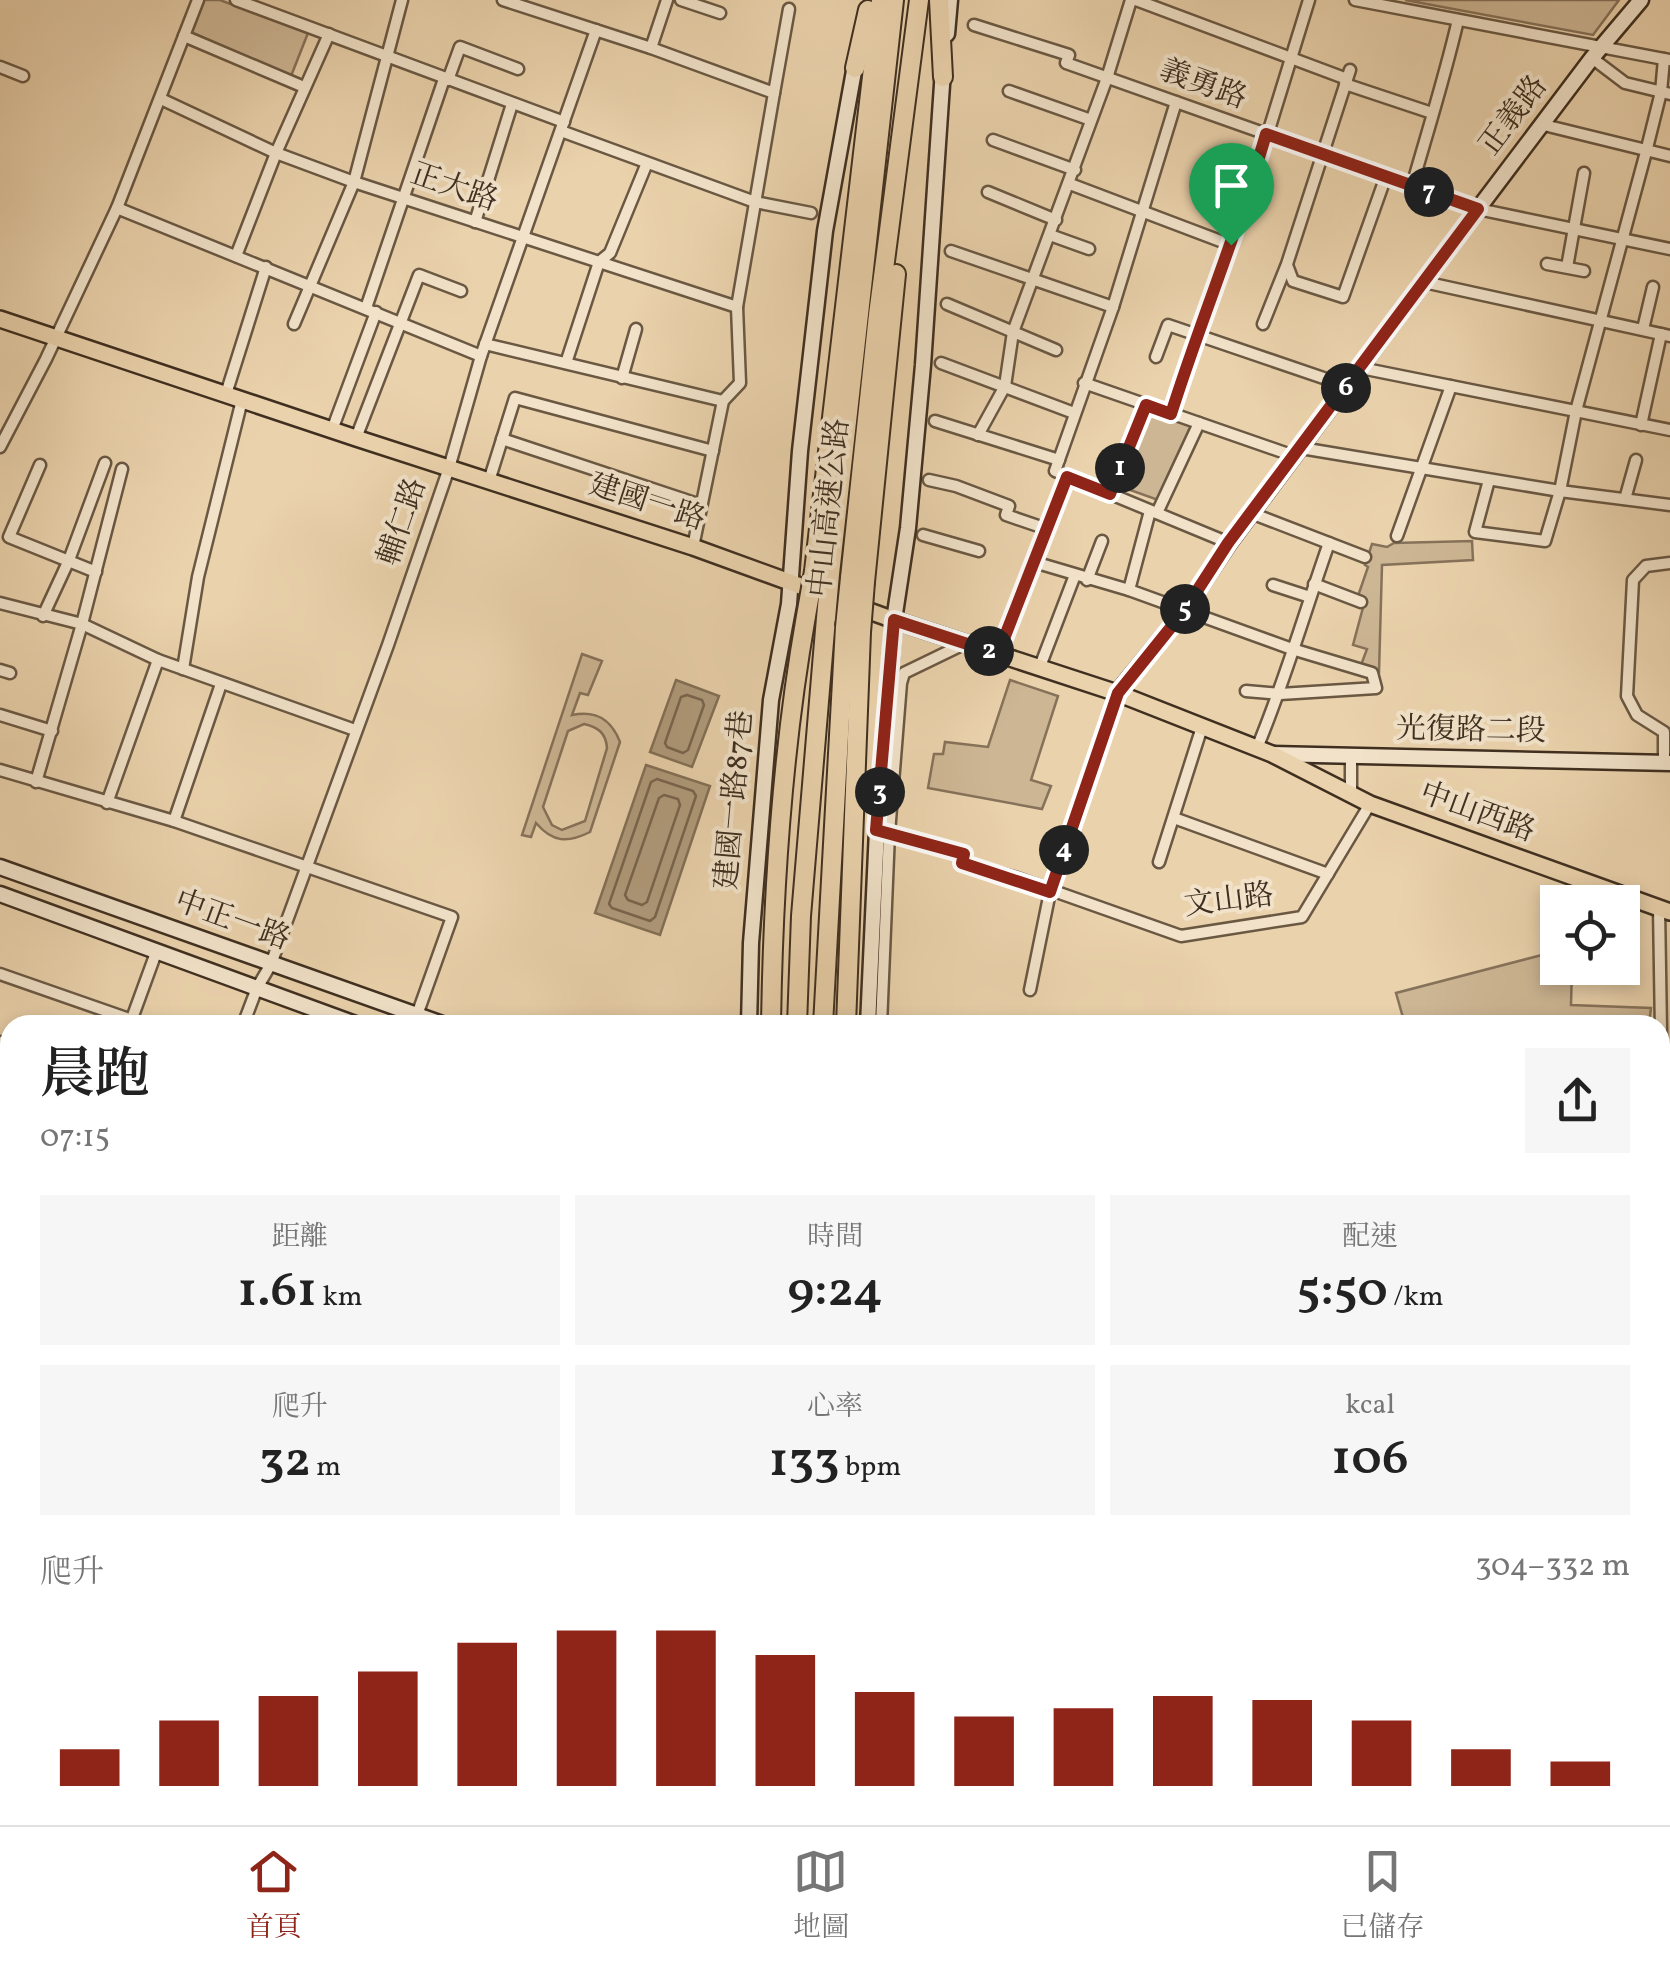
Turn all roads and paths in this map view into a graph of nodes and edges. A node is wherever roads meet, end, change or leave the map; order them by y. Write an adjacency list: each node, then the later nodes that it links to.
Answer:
1 (198, 0): 24 (street)
2 (236, 0): 23 (street)
3 (402, 0): 27 (street)
4 (503, 0): 22 (street)
5 (666, 0): 25 (street)
6 (681, 0): 19 (street)
7 (862, 0): 31 (street, 建國一路87巷)
8 (870, 0): 31 (highway)
9 (881, 0): 169 (highway)
10 (894, 0): 169 (highway, 中山高速公路)
11 (939, 0): 34 (highway)
12 (950, 0): 34 (street)
13 (1134, 0): 28 (street); 35 (street)
14 (1309, 0): 28 (street)
15 (1356, 0): 20 (street)
16 (1641, 0): 26 (street, 正義路)
17 (919, 8): 183 (highway, bridge)
18 (789, 9): 40 (street)
19 (720, 12)
20 (1458, 20): 26 (street); 45 (street)
21 (974, 26): 35 (street, 義勇路)
22 (596, 30): 25 (street); 48 (street, 輔仁路)
23 (329, 34): 27 (street); 38 (street)
24 (184, 36): 38 (street); 42 (street)
25 (650, 48): 40 (street)
26 (1597, 53): 29 (street); 41 (street); 47 (street, 正義路)
27 (385, 56): 37 (street); 60 (street)
28 (1290, 59): 36 (street); 49 (street)
29 (1667, 60): 41 (street)
30 (0, 67): 33 (street)
31 (855, 68): 172 (street, 建國一路87巷)
32 (518, 69): 37 (street)
33 (23, 76)
34 (943, 77): 181 (street)
35 (1108, 78): 43 (street, 義勇路); 46 (street)
36 (1347, 78): 45 (street); 53 (street)
37 (446, 80): 44 (street); 64 (street)
38 (304, 87): 52 (street)
39 (1009, 90): 46 (street)
40 (774, 93): 66 (street)
41 (1666, 93): 51 (street)
42 (161, 99): 52 (street, 正大路); 67 (street)
43 (1176, 102): 49 (street, 義勇路); 70 (street)
44 (512, 104): 48 (street); 72 (street)
45 (1432, 112): 62 (street)
46 (1092, 120): 56 (street)
47 (1544, 125): 51 (street); 68 (street, 正義路)
48 (563, 126): 55 (street); 75 (street, 輔仁路)
49 (1266, 134): 53 (street, 義勇路); 65 (street)
50 (993, 140): 56 (street)
51 (1646, 152): 54 (street); 76 (street)
52 (276, 154): 60 (street, 正大路); 81 (street)
53 (1322, 154): 58 (street, 義勇路); 83 (street)
54 (1670, 156)
55 (648, 164): 66 (street); 82 (street)
56 (1074, 170): 61 (street)
57 (1584, 174): 73 (street)
58 (1386, 176): 62 (street, 義勇路); 83 (street)
59 (1198, 180): 65 (street)
60 (354, 182): 64 (street, 正大路); 90 (street)
61 (1070, 184): 70 (street); 71 (street)
62 (1412, 186): 68 (street, 義勇路)
63 (988, 192): 71 (street)
64 (405, 197): 72 (street, 正大路); 96 (street)
65 (1248, 198): 77 (street)
66 (755, 202): 69 (street); 94 (street)
67 (117, 208): 81 (street); 107 (street)
68 (1478, 209): 73 (street, 義勇路); 89 (street, 正義路)
69 (811, 213)
70 (1142, 213): 77 (street); 95 (street)
71 (1056, 220): 74 (street)
72 (474, 222): 75 (street, 正大路)
73 (1574, 230): 76 (street, 義勇路); 86 (street)
74 (1050, 235): 78 (street); 88 (street)
75 (524, 238): 82 (street, 正大路); 108 (street, 輔仁路)
76 (1620, 239): 79 (street, 義勇路); 98 (street)
77 (1231, 245): 105 (street)
78 (1088, 249)
79 (1670, 249)
80 (952, 251): 88 (street)
81 (236, 256): 85 (street)
82 (599, 262): 94 (street, 正大路); 113 (street)
83 (1287, 264): 101 (street)
84 (1547, 264): 86 (street)
85 (266, 267): 90 (street); 120 (street)
86 (1566, 267): 87 (street)
87 (1584, 272)
88 (1036, 278): 95 (street); 104 (street)
89 (1424, 282): 98 (street); 114 (street, 正義路)
90 (309, 284): 96 (street); 100 (street)
91 (1653, 287): 103 (street)
92 (461, 291): 99 (street)
93 (947, 304): 104 (street)
94 (737, 307): 122 (street)
95 (1113, 307): 116 (street)
96 (371, 310): 99 (street); 130 (street)
97 (0, 319): 107 (main road, 建國一路)
98 (1600, 320): 103 (street); 124 (street)
99 (401, 322): 110 (street); 133 (street)
100 (294, 324)
101 (1263, 324)
102 (636, 329): 115 (street)
103 (1643, 329): 106 (street)
104 (1013, 332): 109 (street); 117 (street)
105 (1196, 334): 111 (street); 118 (street); 126 (street)
106 (1666, 335): 129 (street)
107 (56, 339): 120 (main road, 建國一路); 135 (street)
108 (486, 344): 110 (street, 輔仁路); 113 (street)
109 (1056, 350)
110 (481, 356): 142 (street, 輔仁路)
111 (1156, 357)
112 (941, 363): 117 (street)
113 (566, 364): 115 (street)
114 (1361, 368): 118 (street, 正義路); 119 (street)
115 (622, 378): 122 (street)
116 (1084, 384): 123 (street); 125 (street)
117 (1005, 386): 125 (street); 132 (street)
118 (1347, 386): 137 (street, 正義路)
119 (1451, 386): 124 (street); 144 (street)
120 (226, 394): 121 (main road, 建國一路)
121 (242, 400): 130 (main road, 建國一路); 189 (street)
122 (723, 401): 136 (street)
123 (1146, 405): 126 (street); 150 (street)
124 (1576, 411): 129 (street); 149 (street)
125 (1074, 413): 138 (street)
126 (1171, 414): 128 (street)
127 (936, 421): 132 (street)
128 (1199, 423): 137 (street); 154 (street)
129 (1641, 425): 131 (street)
130 (332, 430): 133 (main road, 建國一路)
131 (1670, 430)
132 (978, 434): 138 (street)
133 (356, 438): 142 (main road, 建國一路)
134 (502, 439): 136 (street); 148 (street); 153 (street)
135 (0, 446)
136 (713, 451): 153 (street)
137 (1298, 452): 144 (street); 155 (street, 正義路)
138 (1059, 460): 145 (street)
139 (1636, 460): 151 (street)
140 (105, 463): 165 (street)
141 (40, 466): 165 (street)
142 (449, 468): 148 (main road, 建國一路); 196 (street, 輔仁路)
143 (122, 469): 168 (street)
144 (1420, 469): 147 (street); 158 (street)
145 (1067, 477): 150 (street); 156 (street)
146 (929, 480): 156 (street)
147 (1489, 480): 149 (street); 149 (street)
148 (490, 481): 162 (main road, 建國一路)
149 (1560, 491): 151 (street)
150 (1110, 494): 154 (street)
151 (1625, 499): 152 (street)
152 (1670, 504)
153 (701, 506): 162 (street)
154 (1153, 512): 160 (street); 175 (street)
155 (1251, 513): 160 (street, 正義路); 161 (street)
156 (1047, 529): 166 (street)
157 (923, 535): 163 (street)
158 (1398, 536)
159 (1102, 541): 171 (street)
160 (1228, 543): 179 (street, 正義路)
161 (1328, 543): 164 (street); 173 (street)
162 (693, 547): 172 (main road, 建國一路)
163 (979, 550)
164 (1365, 557)
165 (69, 560): 168 (street); 180 (street)
166 (1034, 562): 170 (street); 186 (street)
167 (1670, 562): 200 (street)
168 (96, 572): 182 (street)
169 (822, 572): 227 (highway, bridge); 228 (highway, 中山高速公路, bridge)
170 (1075, 576): 171 (street); 188 (street)
171 (1087, 580): 175 (street)
172 (791, 582): 181 (main road, 建國一路); 226 (street, 建國一路87巷)
173 (1314, 584): 176 (street); 178 (street)
174 (1274, 585): 176 (street)
175 (1129, 590): 179 (street)
176 (1310, 597): 185 (street)
177 (0, 602): 180 (street)
178 (1361, 602)
179 (1184, 611): 185 (street); 192 (street, 正義路)
180 (43, 616): 182 (street)
181 (894, 620): 184 (main road, 建國一路); 208 (street)
182 (82, 624): 187 (street); 197 (street)
183 (853, 629): 229 (highway, 中山高速公路); 230 (highway)
184 (966, 644): 186 (main road, 建國一路); 208 (street)
185 (1292, 649): 193 (street); 193 (street)
186 (998, 654): 188 (main road, 建國一路)
187 (158, 660): 189 (street); 204 (street)
188 (1039, 668): 192 (main road, 建國一路)
189 (184, 669): 190 (street)
190 (221, 684): 196 (street); 207 (street)
191 (1246, 691): 193 (street)
192 (1118, 693): 195 (main road, 建國一路); 213 (street, 正義路)
193 (1280, 694): 198 (street)
194 (0, 715): 197 (street)
195 (1202, 727): 198 (main road, 建國一路); 206 (street)
196 (355, 730): 211 (street, 輔仁路)
197 (52, 731): 202 (street)
198 (1264, 751): 199 (street, 光復路二段); 203 (main road, 中山西路)
199 (1351, 756): 200 (street, 光復路二段); 203 (street)
200 (1667, 763)
201 (0, 770): 202 (street)
202 (36, 782): 204 (street)
203 (1352, 795): 205 (main road, 中山西路)
204 (107, 803): 207 (street)
205 (1370, 804): 212 (street, 文山路); 215 (main road, 中山西路)
206 (1174, 818): 209 (street); 212 (street)
207 (174, 821): 211 (street)
208 (883, 832): 213 (street, 文山路); 231 (street); 232 (street)
209 (1159, 862)
210 (0, 867): 217 (street, 中正一路)
211 (306, 868): 217 (street, 輔仁路); 225 (street)
212 (1328, 874): 213 (street, 文山路)
213 (1050, 892): 220 (street, 正義路)
214 (0, 894): 216 (street, 中正一路)
215 (1664, 910): 233 (street)
216 (157, 950): 219 (street, 中正一路); 222 (street)
217 (271, 964): 219 (street, 輔仁路); 225 (street, 中正一路)
218 (0, 974): 221 (street)
219 (256, 988): 223 (street, 輔仁路); 224 (street, 中正一路)
220 (1030, 990)
221 (111, 1015)
222 (133, 1015)
223 (247, 1015)
224 (330, 1015)
225 (417, 1015)
226 (749, 1015)
227 (771, 1015)
228 (797, 1015)
229 (824, 1015)
230 (846, 1015)
231 (869, 1015)
232 (881, 1015)
233 (1665, 1015)

